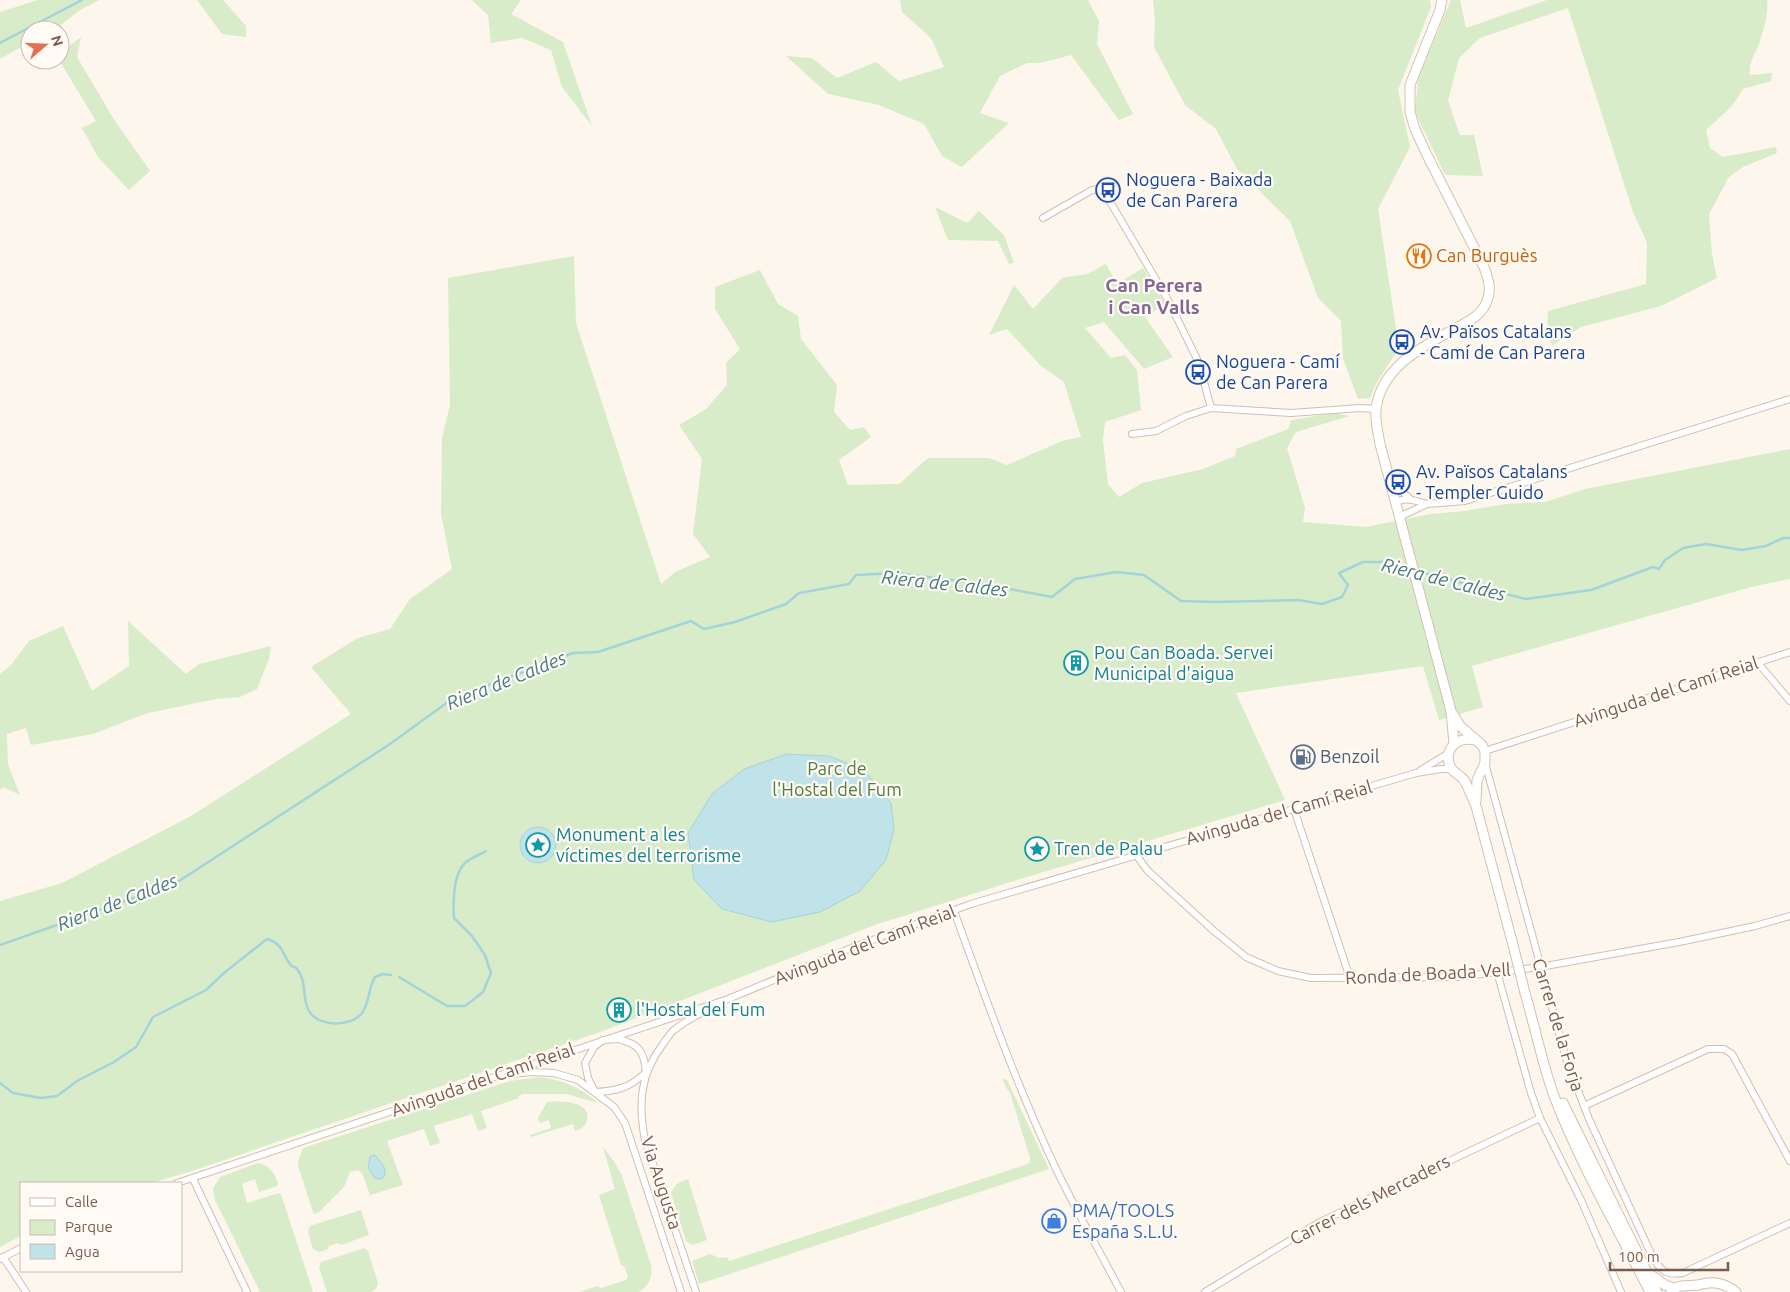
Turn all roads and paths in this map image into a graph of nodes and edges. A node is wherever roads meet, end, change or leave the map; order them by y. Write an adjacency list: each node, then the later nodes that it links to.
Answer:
1 (1442, 0): 5 (main road)
2 (1043, 218): 4 (street)
3 (1790, 398): 10 (street)
4 (1211, 408): 5 (street); 6 (street)
5 (1376, 409): 7 (main road)
6 (1132, 434)
7 (1389, 478): 8 (street); 9 (main road)
8 (1412, 500): 9 (street); 10 (street)
9 (1395, 503): 11 (main road)
10 (1427, 504): 11 (street)
11 (1399, 517): 15 (main road)
12 (1790, 652): 13 (street, Avinguda del Camí Reial)
13 (1758, 663): 14 (street); 18 (street, Avinguda del Camí Reial)
14 (1790, 701)
15 (1451, 711): 16 (main road); 17 (main road)
16 (1474, 740): 17 (main road); 18 (main road)
17 (1451, 748): 21 (main road); 22 (street, Avinguda del Camí Reial)
18 (1485, 751): 19 (main road)
19 (1485, 763): 20 (main road); 28 (street, Carrer de la Forja)
20 (1480, 771): 21 (main road); 23 (main road)
21 (1455, 772): 22 (street, Avinguda del Camí Reial); 23 (main road)
22 (1416, 773): 24 (street, Avinguda del Camí Reial)
23 (1476, 806): 33 (main road, bridge)
24 (1294, 809): 25 (street, Avinguda del Camí Reial); 30 (street)
25 (1136, 855): 26 (street, Avinguda del Camí Reial); 30 (street, Ronda de Boada Vell)
26 (954, 911): 31 (street, Avinguda del Camí Reial); 52 (street)
27 (1790, 916): 28 (street, Ronda de Boada Vell)
28 (1540, 967): 29 (street, Ronda de Boada Vell); 37 (street, Carrer de la Forja)
29 (1497, 972): 30 (street, Ronda de Boada Vell); 38 (street)
30 (1350, 978)
31 (728, 999): 32 (street, Avinguda del Camí Reial); 34 (street, Via Augusta)
32 (603, 1040): 34 (street, Via Augusta); 35 (street, Avinguda del Camí Reial); 36 (street)
33 (1545, 1065): 45 (main road); 55 (main road)
34 (646, 1072): 36 (street, Via Augusta); 51 (street, Via Augusta)
35 (498, 1075): 36 (street, Via Augusta); 40 (street, Avinguda del Camí Reial)
36 (595, 1092): 50 (street, Via Augusta)
37 (1584, 1106): 39 (street); 42 (street, Carrer de la Forja)
38 (1540, 1118): 53 (street, Carrer dels Mercaders); 54 (street)
39 (1790, 1161)
40 (192, 1178): 41 (street, Avinguda del Camí Reial); 49 (street)
41 (180, 1182)
42 (1790, 1223)
43 (20, 1249): 44 (street)
44 (2, 1258): 48 (street)
45 (1647, 1272): 47 (main road); 56 (main road)
46 (1698, 1284): 47 (main road); 57 (main road); 58 (main road)
47 (1672, 1290)
48 (26, 1292)
49 (247, 1292)
50 (681, 1292)
51 (696, 1292)
52 (1121, 1292)
53 (1206, 1292)
54 (1621, 1292)
55 (1650, 1292)
56 (1657, 1292)
57 (1690, 1292)
58 (1736, 1292)

